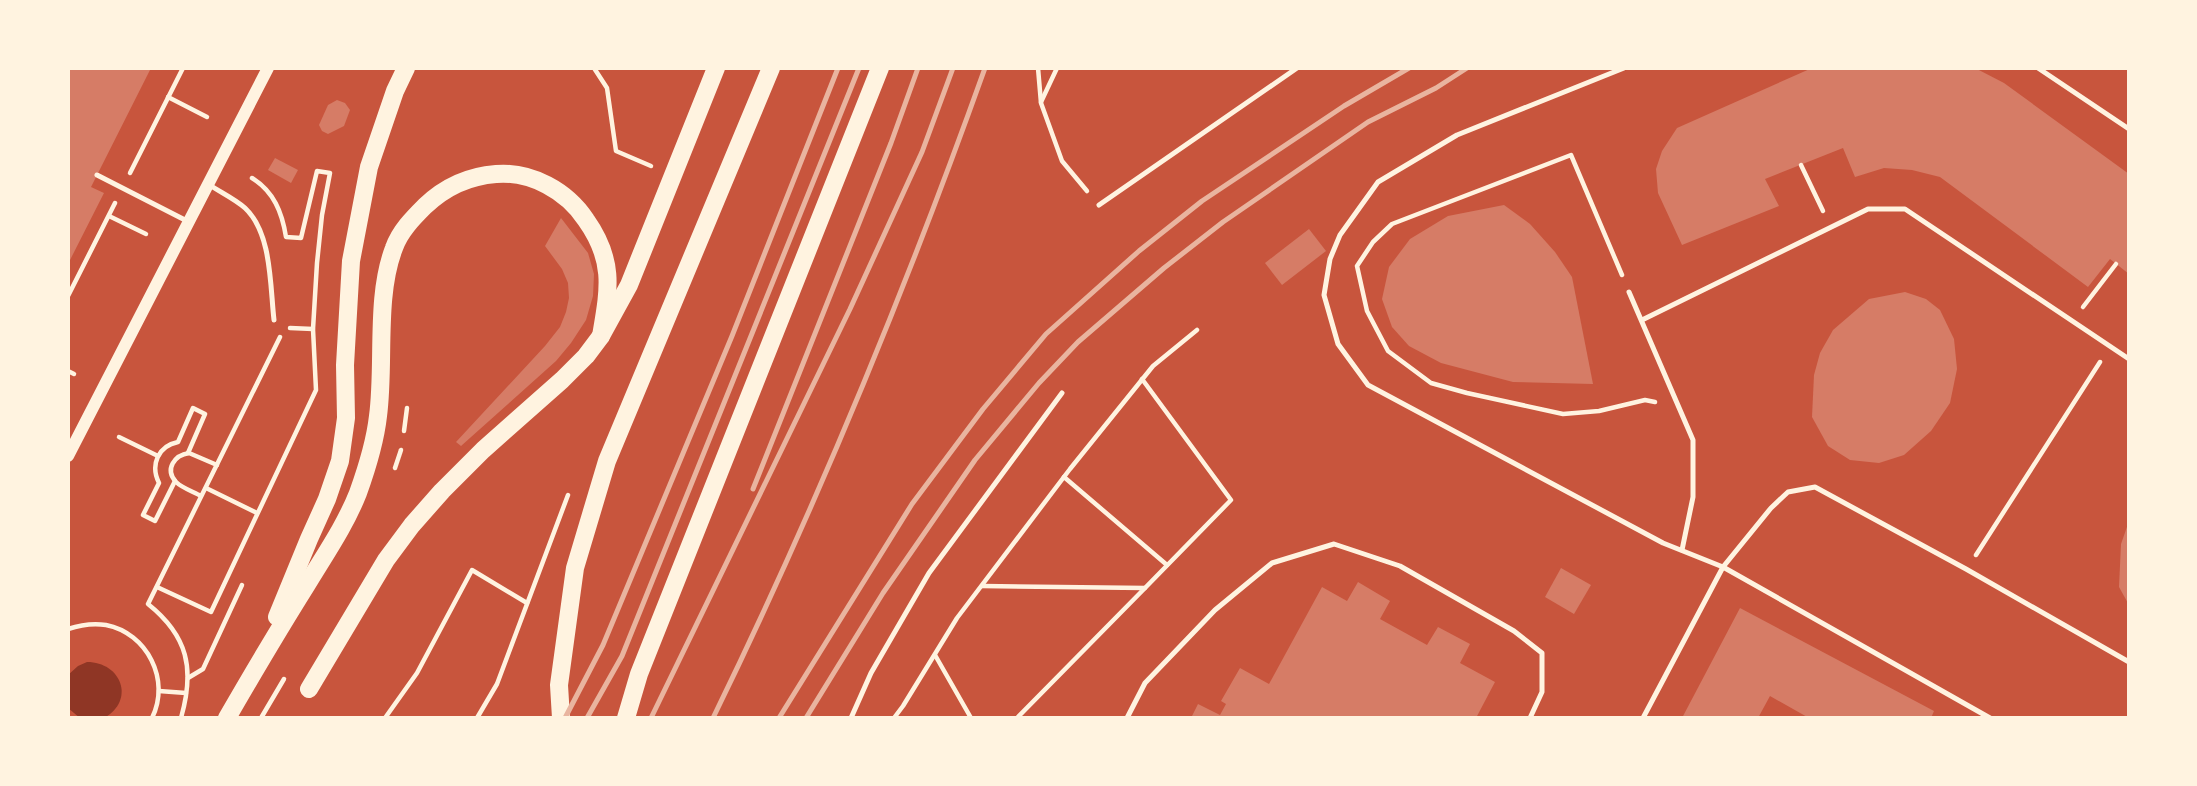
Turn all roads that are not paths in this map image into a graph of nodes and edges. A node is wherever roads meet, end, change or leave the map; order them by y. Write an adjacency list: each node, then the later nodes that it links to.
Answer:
1 (268, 68): 11 (street)
2 (405, 68): 24 (main road)
3 (716, 68): 17 (main road)
4 (771, 68): 27 (main road)
5 (880, 68): 28 (main road)
6 (1297, 68): 12 (lane)
7 (1625, 68): 21 (lane)
8 (2038, 68): 9 (lane)
9 (2129, 129)
10 (97, 175): 13 (lane)
11 (208, 184): 13 (street); 15 (lane)
12 (1099, 205)
13 (188, 222): 20 (street)
14 (1629, 292): 16 (lane)
15 (274, 320)
16 (1642, 320): 18 (lane); 21 (lane)
17 (601, 336): 24 (main road); 25 (main road)
18 (2129, 359)
19 (1062, 393): 29 (lane)
20 (68, 456)
21 (1682, 550): 22 (lane)
22 (1723, 567): 23 (lane); 32 (lane); 33 (lane)
23 (2129, 662)
24 (259, 663): 26 (main road)
25 (309, 689)
26 (227, 718)
27 (561, 718)
28 (626, 718)
29 (851, 718)
30 (1127, 718): 31 (lane)
31 (1531, 718)
32 (1643, 718)
33 (1990, 718)

